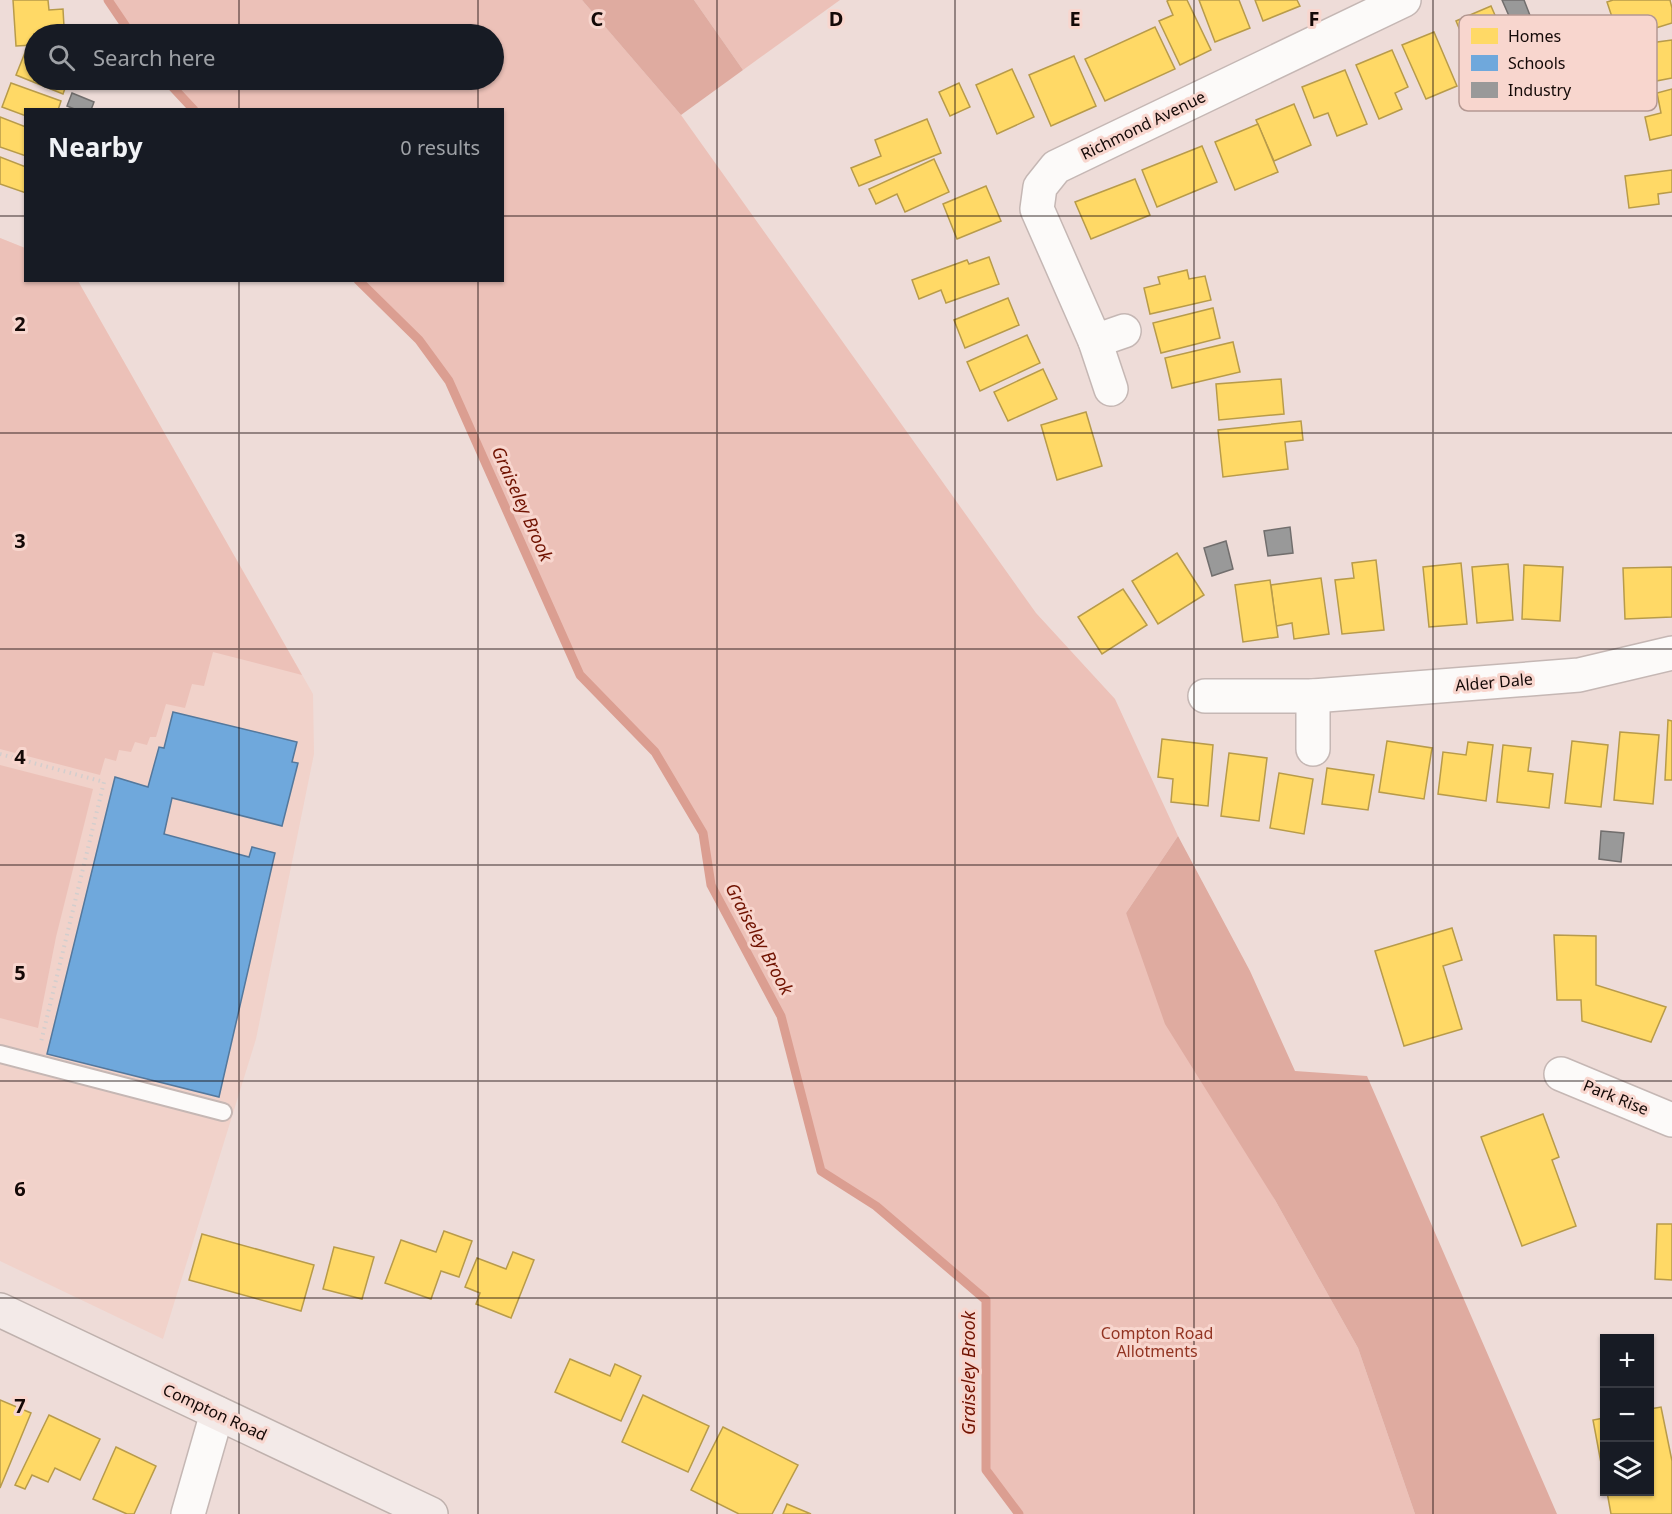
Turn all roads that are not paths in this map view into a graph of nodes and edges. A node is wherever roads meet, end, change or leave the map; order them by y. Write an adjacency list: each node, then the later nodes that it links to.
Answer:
1 (1404, 0): 2 (street, Richmond Avenue)
2 (1112, 389)
3 (1672, 653): 5 (street, Alder Dale)
4 (1205, 696): 5 (street, Alder Dale)
5 (1313, 696): 6 (street)
6 (1313, 749)
7 (0, 1054): 9 (lane)
8 (1561, 1074): 10 (street, Park Rise)
9 (223, 1112)
10 (1672, 1120)
11 (0, 1310): 12 (highway, Compton Road)
12 (217, 1413): 13 (street); 14 (highway, Compton Road)
13 (188, 1514)
14 (430, 1514)

